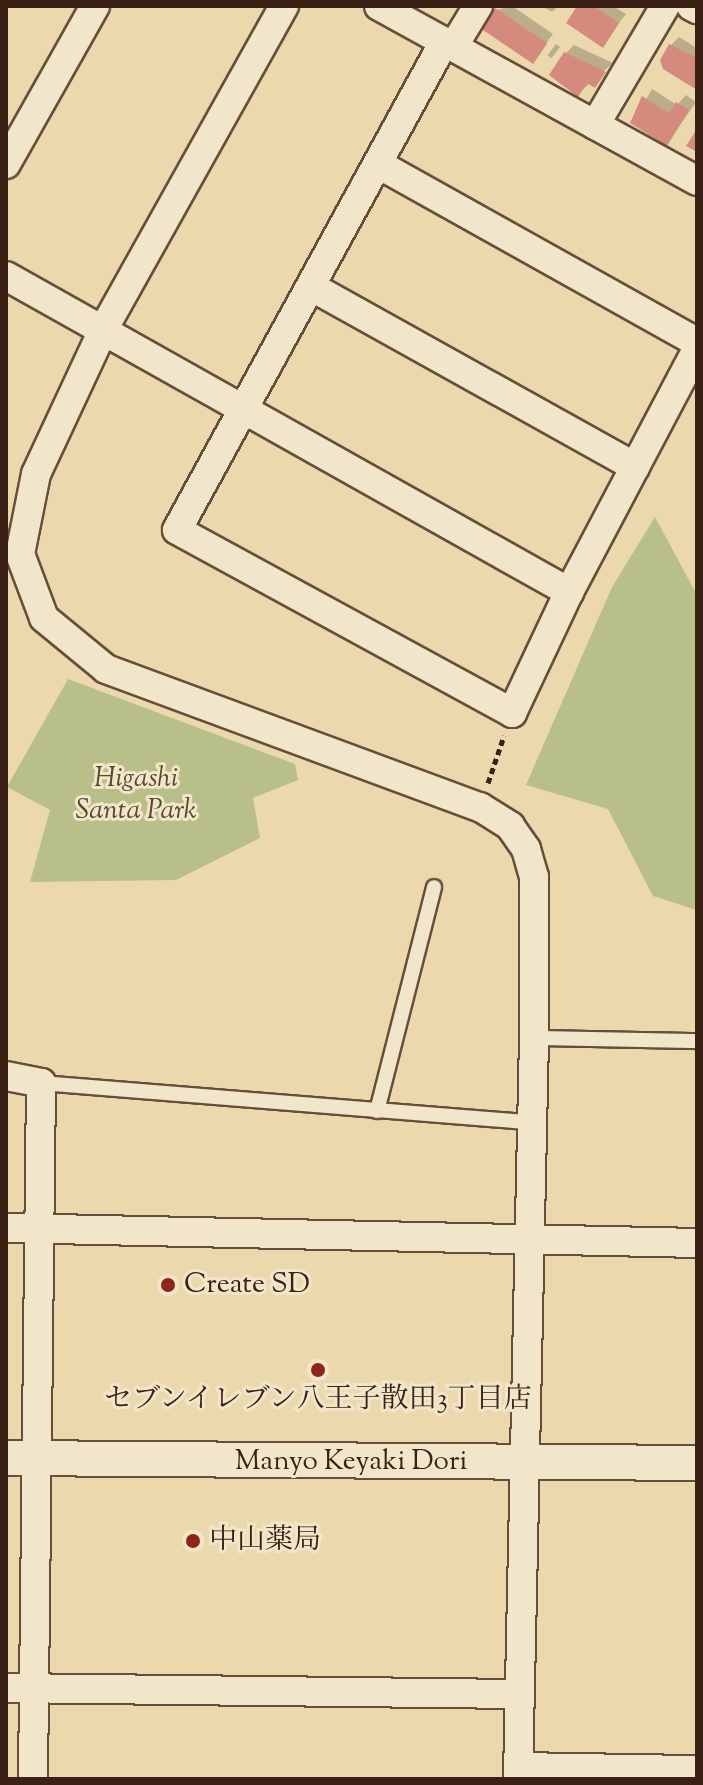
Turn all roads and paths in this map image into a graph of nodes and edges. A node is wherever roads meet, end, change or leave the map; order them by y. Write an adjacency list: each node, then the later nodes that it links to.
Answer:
1 (95, 6): 10 (street)
2 (284, 6): 15 (street)
3 (379, 6): 8 (street)
4 (478, 6): 8 (street)
5 (665, 6): 9 (street)
6 (691, 6): 7 (street)
7 (697, 9)
8 (449, 44): 9 (street); 11 (street)
9 (595, 125): 12 (street)
10 (6, 164)
11 (380, 165): 14 (street); 16 (street)
12 (697, 181)
13 (6, 276): 15 (street)
14 (312, 287): 18 (street); 19 (street)
15 (105, 326): 18 (street); 20 (street)
16 (697, 342)
17 (697, 349): 19 (street)
18 (245, 408): 21 (street); 22 (street)
19 (635, 467): 21 (street)
20 (12, 530): 23 (street)
21 (569, 592): 22 (street)
22 (512, 713): 23 (path)
23 (480, 807): 25 (street)
24 (434, 887): 29 (lane)
25 (534, 1038): 26 (lane); 30 (street)
26 (697, 1041)
27 (6, 1076): 28 (street)
28 (41, 1083): 29 (lane); 32 (street)
29 (377, 1111): 30 (lane)
30 (534, 1123): 33 (street)
31 (6, 1228): 32 (street)
32 (39, 1229): 33 (street); 35 (street)
33 (530, 1239): 34 (street); 36 (street)
34 (697, 1243)
35 (21, 1460): 36 (street, Manyo Keyaki Dori); 38 (street)
36 (521, 1462): 37 (street, Manyo Keyaki Dori); 39 (street)
37 (697, 1463)
38 (20, 1688): 39 (street); 42 (street)
39 (517, 1694): 41 (street)
40 (697, 1770): 41 (street)
41 (518, 1773)
42 (33, 1779)

